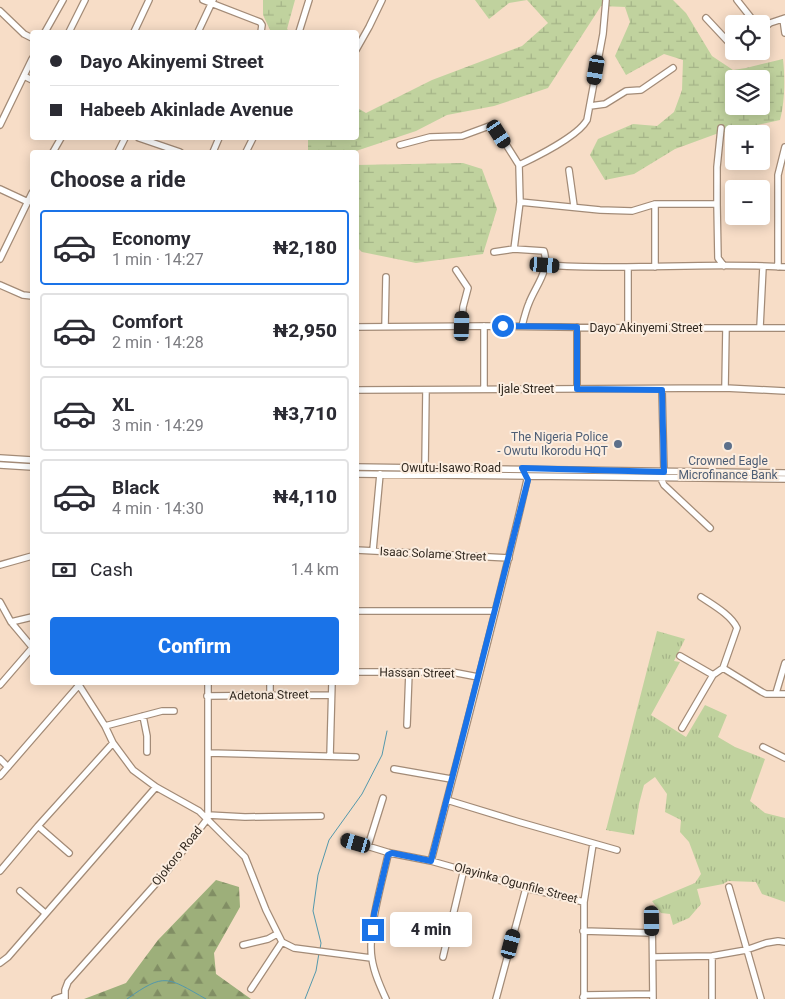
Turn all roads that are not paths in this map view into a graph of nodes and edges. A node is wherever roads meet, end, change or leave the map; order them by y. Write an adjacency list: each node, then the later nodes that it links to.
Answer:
1 (62, 0): 15 (street)
2 (84, 0): 16 (street)
3 (149, 0): 17 (street)
4 (203, 0): 9 (street)
5 (309, 0): 20 (street)
6 (382, 0): 24 (street)
7 (606, 0): 29 (street)
8 (737, 0): 11 (street)
9 (212, 2): 18 (street); 19 (street)
10 (0, 11): 22 (street)
11 (749, 15)
12 (706, 18): 23 (street)
13 (784, 19): 14 (street); 21 (street)
14 (770, 23)
15 (47, 30)
16 (70, 30)
17 (135, 30)
18 (199, 30)
19 (261, 30)
20 (300, 30)
21 (785, 33)
22 (30, 37)
23 (725, 38)
24 (359, 45)
25 (30, 63): 27 (street)
26 (673, 68): 29 (street)
27 (24, 76): 28 (street); 30 (street)
28 (30, 79)
29 (590, 106): 36 (street)
30 (0, 125)
31 (721, 128): 43 (street)
32 (153, 140): 35 (street)
33 (400, 145): 36 (street)
34 (785, 147): 45 (street)
35 (176, 150)
36 (519, 165): 41 (street)
37 (569, 170): 44 (street)
38 (0, 190): 40 (street)
39 (30, 198): 40 (street)
40 (28, 202): 48 (street)
41 (520, 202): 44 (street); 46 (street)
42 (655, 204): 43 (street); 44 (street); 51 (street)
43 (717, 204): 50 (street)
44 (574, 206)
45 (782, 208): 53 (street)
46 (514, 249): 47 (street); 49 (street)
47 (494, 252)
48 (0, 259)
49 (545, 265): 54 (street); 61 (street)
50 (724, 266): 51 (street); 52 (street)
51 (655, 267): 54 (street)
52 (763, 267): 53 (street); 64 (street)
53 (782, 267)
54 (628, 268): 66 (street)
55 (456, 270): 59 (street)
56 (386, 277): 62 (street)
57 (0, 285): 58 (street)
58 (30, 296)
59 (462, 326): 60 (street, Dayo Akinyemi Street); 62 (street, Dayo Akinyemi Street)
60 (484, 326): 61 (street, Dayo Akinyemi Street); 70 (street)
61 (522, 326): 63 (street, Dayo Akinyemi Street)
62 (385, 327): 65 (street, Dayo Akinyemi Street)
63 (577, 327): 66 (street, Dayo Akinyemi Street); 71 (street)
64 (760, 327): 67 (street, Dayo Akinyemi Street); 68 (street, Dayo Akinyemi Street)
65 (359, 328)
66 (628, 328): 67 (street, Dayo Akinyemi Street)
67 (726, 328): 69 (street)
68 (785, 328)
69 (725, 388): 74 (street, Ijale Street); 75 (street, Ijale Street)
70 (484, 389): 71 (street, Ijale Street); 73 (street, Ijale Street)
71 (577, 389): 74 (street, Ijale Street)
72 (359, 390): 73 (street, Ijale Street)
73 (426, 390): 81 (street)
74 (662, 390): 86 (street)
75 (785, 391)
76 (0, 458): 77 (street)
77 (30, 460)
78 (0, 465): 79 (street)
79 (30, 467)
80 (359, 467): 81 (street, Owutu-Isawo Road)
81 (425, 467): 82 (street, Owutu-Isawo Road)
82 (522, 468): 86 (street, Owutu-Isawo Road); 87 (street)
83 (359, 474): 84 (street, Owutu-Isawo Road)
84 (380, 474): 87 (street, Owutu-Isawo Road); 91 (street)
85 (785, 474): 86 (street, Owutu-Isawo Road)
86 (663, 475): 87 (street, Owutu-Isawo Road); 88 (street, Owutu-Isawo Road); 89 (street)
87 (526, 476): 93 (street)
88 (785, 479)
89 (710, 528)
90 (359, 550): 91 (street, Isaac Solame Street)
91 (373, 550): 93 (street, Isaac Solame Street)
92 (30, 557): 94 (street)
93 (509, 558): 98 (street)
94 (0, 565)
95 (701, 597): 105 (street)
96 (0, 602): 100 (street)
97 (359, 611): 98 (street)
98 (494, 611): 109 (street)
99 (30, 618): 100 (street)
100 (12, 622): 101 (street)
101 (30, 645)
102 (30, 650): 110 (street)
103 (680, 656): 108 (street)
104 (785, 663): 116 (street)
105 (723, 668): 108 (street); 116 (street)
106 (359, 672): 107 (street, Hassan Street)
107 (409, 672): 109 (street, Hassan Street); 123 (street)
108 (713, 675): 125 (street)
109 (478, 677): 137 (street)
110 (0, 685)
111 (77, 685): 134 (street)
112 (79, 685): 124 (street)
113 (208, 685): 120 (street, Ojokoro Road)
114 (270, 685): 118 (street)
115 (332, 685): 119 (street)
116 (776, 693): 117 (street)
117 (785, 694)
118 (270, 695): 119 (street, Adetona Street); 120 (street, Adetona Street)
119 (331, 695): 130 (street)
120 (207, 696): 129 (street, Ojokoro Road)
121 (174, 711): 122 (street)
122 (143, 716): 124 (street); 128 (street)
123 (407, 725)
124 (105, 726): 126 (street)
125 (682, 728)
126 (113, 744): 138 (street); 143 (street)
127 (763, 747): 132 (street)
128 (147, 752)
129 (209, 753): 130 (street); 142 (street, Ojokoro Road)
130 (330, 756): 131 (street)
131 (356, 757)
132 (785, 758)
133 (0, 760): 134 (street)
134 (8, 767): 136 (street)
135 (394, 768): 137 (street)
136 (0, 776)
137 (451, 779): 140 (street)
138 (156, 787): 142 (street); 158 (street)
139 (383, 798): 146 (street)
140 (447, 800): 145 (street); 150 (street)
141 (321, 816): 142 (street)
142 (208, 817): 163 (street); 175 (street, Ojokoro Road)
143 (38, 826): 148 (street); 152 (street)
144 (344, 840): 146 (street, Olayinka Ogunfile Street)
145 (593, 844): 147 (street); 156 (street)
146 (368, 846): 149 (street, Olayinka Ogunfile Street)
147 (617, 850)
148 (69, 853)
149 (390, 853): 150 (street, Olayinka Ogunfile Street); 171 (street)
150 (431, 861): 151 (street, Olayinka Ogunfile Street)
151 (464, 869): 154 (street, Olayinka Ogunfile Street); 160 (street)
152 (0, 871)
153 (729, 887): 167 (street)
154 (526, 888): 156 (street, Olayinka Ogunfile Street); 179 (street)
155 (20, 891): 158 (street)
156 (584, 902): 161 (street)
157 (652, 909): 162 (street)
158 (45, 912): 172 (street)
159 (407, 921): 160 (street)
160 (450, 931): 169 (street)
161 (583, 931): 162 (street); 176 (street)
162 (652, 933): 170 (street)
163 (277, 934): 164 (street); 166 (street)
164 (282, 942): 171 (street); 173 (street)
165 (785, 942): 167 (street)
166 (242, 945)
167 (746, 950): 168 (street); 181 (street)
168 (712, 956): 170 (street); 180 (street)
169 (443, 957)
170 (653, 957): 174 (street)
171 (371, 958): 178 (street)
172 (0, 963)
173 (251, 989)
174 (653, 997): 176 (street)
175 (64, 998): 177 (street)
176 (583, 998)
177 (55, 999)
178 (386, 999)
179 (496, 999)
180 (712, 999)
181 (761, 999)

